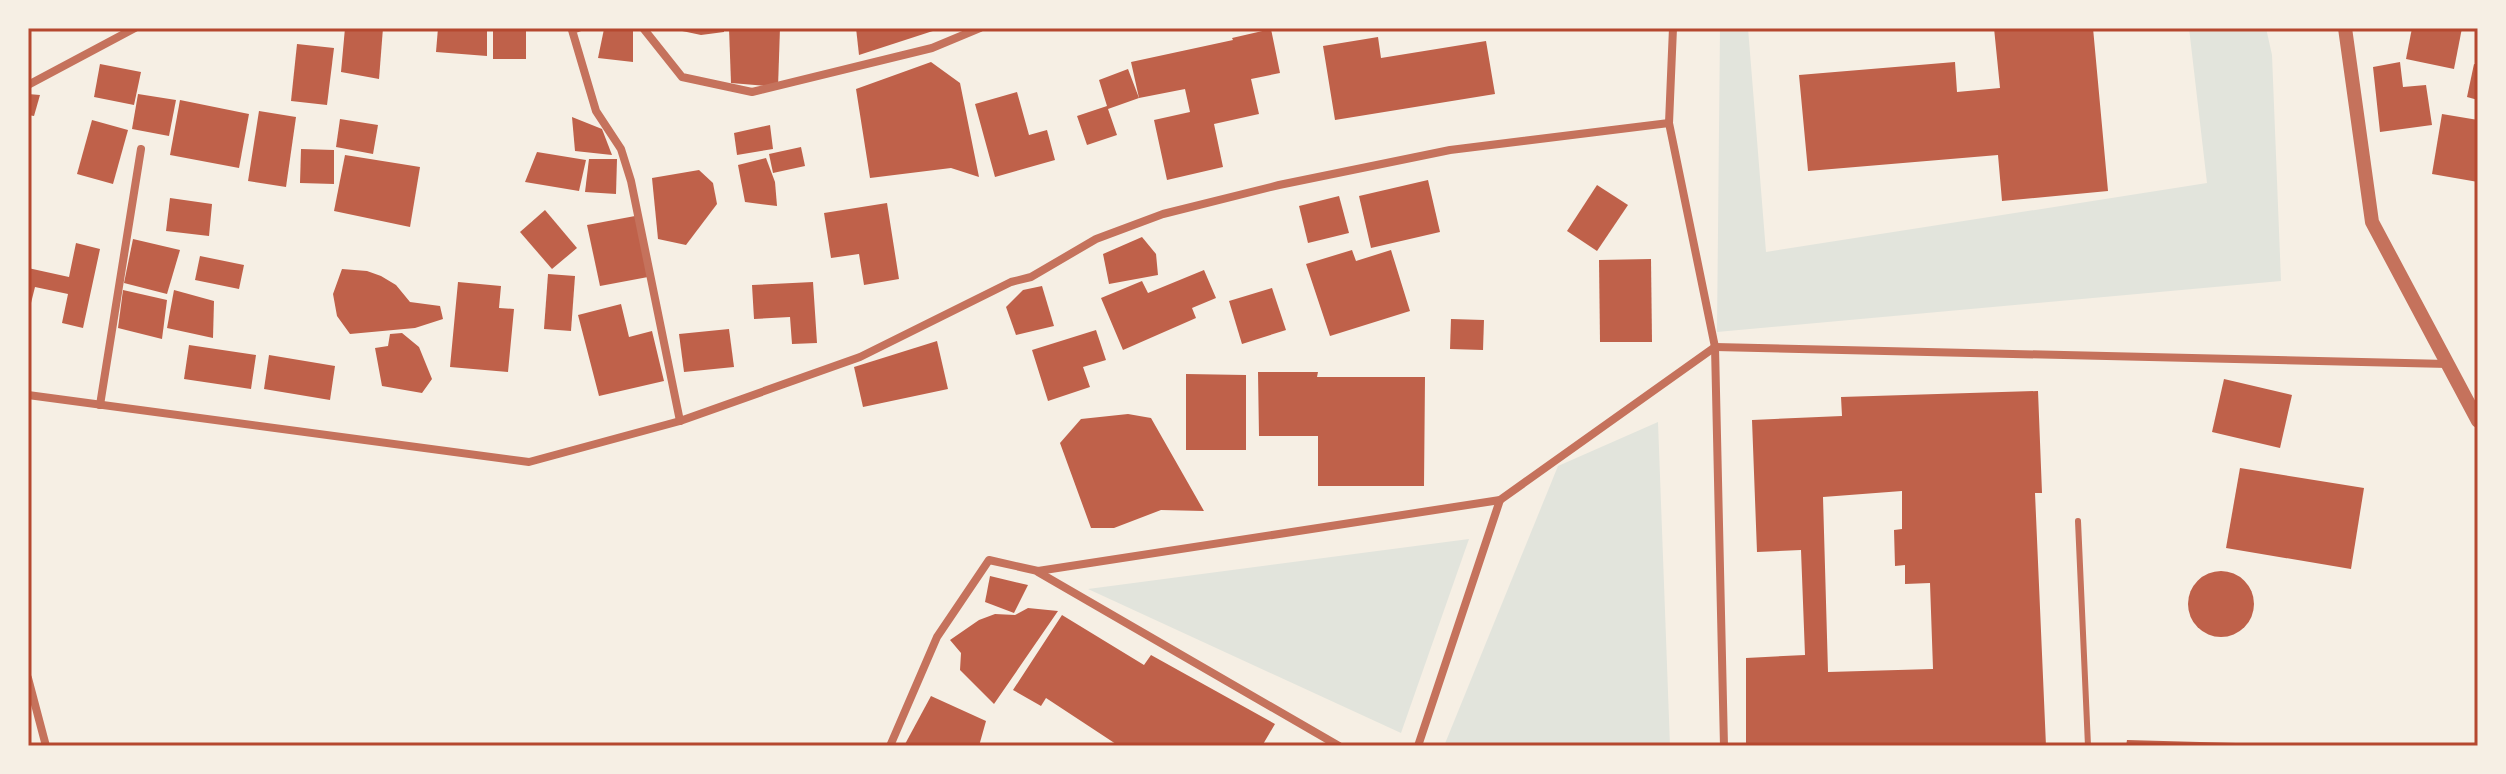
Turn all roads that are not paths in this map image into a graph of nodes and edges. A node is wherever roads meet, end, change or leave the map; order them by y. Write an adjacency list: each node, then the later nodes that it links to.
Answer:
1 (135, 28): 7 (street)
2 (578, 28): 15 (street)
3 (643, 28): 4 (street)
4 (980, 28)
5 (1673, 28): 8 (street)
6 (2345, 28): 11 (street)
7 (28, 85)
8 (1669, 123): 10 (street); 15 (street)
9 (141, 149): 13 (street)
10 (1715, 347): 11 (street); 16 (street); 24 (street)
11 (2448, 364): 14 (street)
12 (28, 395): 13 (street)
13 (100, 405): 15 (street)
14 (2476, 410)
15 (680, 421)
16 (1500, 500): 18 (street); 23 (street)
17 (2078, 521): 25 (lane)
18 (1038, 571): 21 (street); 22 (street)
19 (28, 678): 20 (street)
20 (46, 746)
21 (890, 746)
22 (1339, 746)
23 (1418, 746)
24 (1724, 746)
25 (2088, 746)

